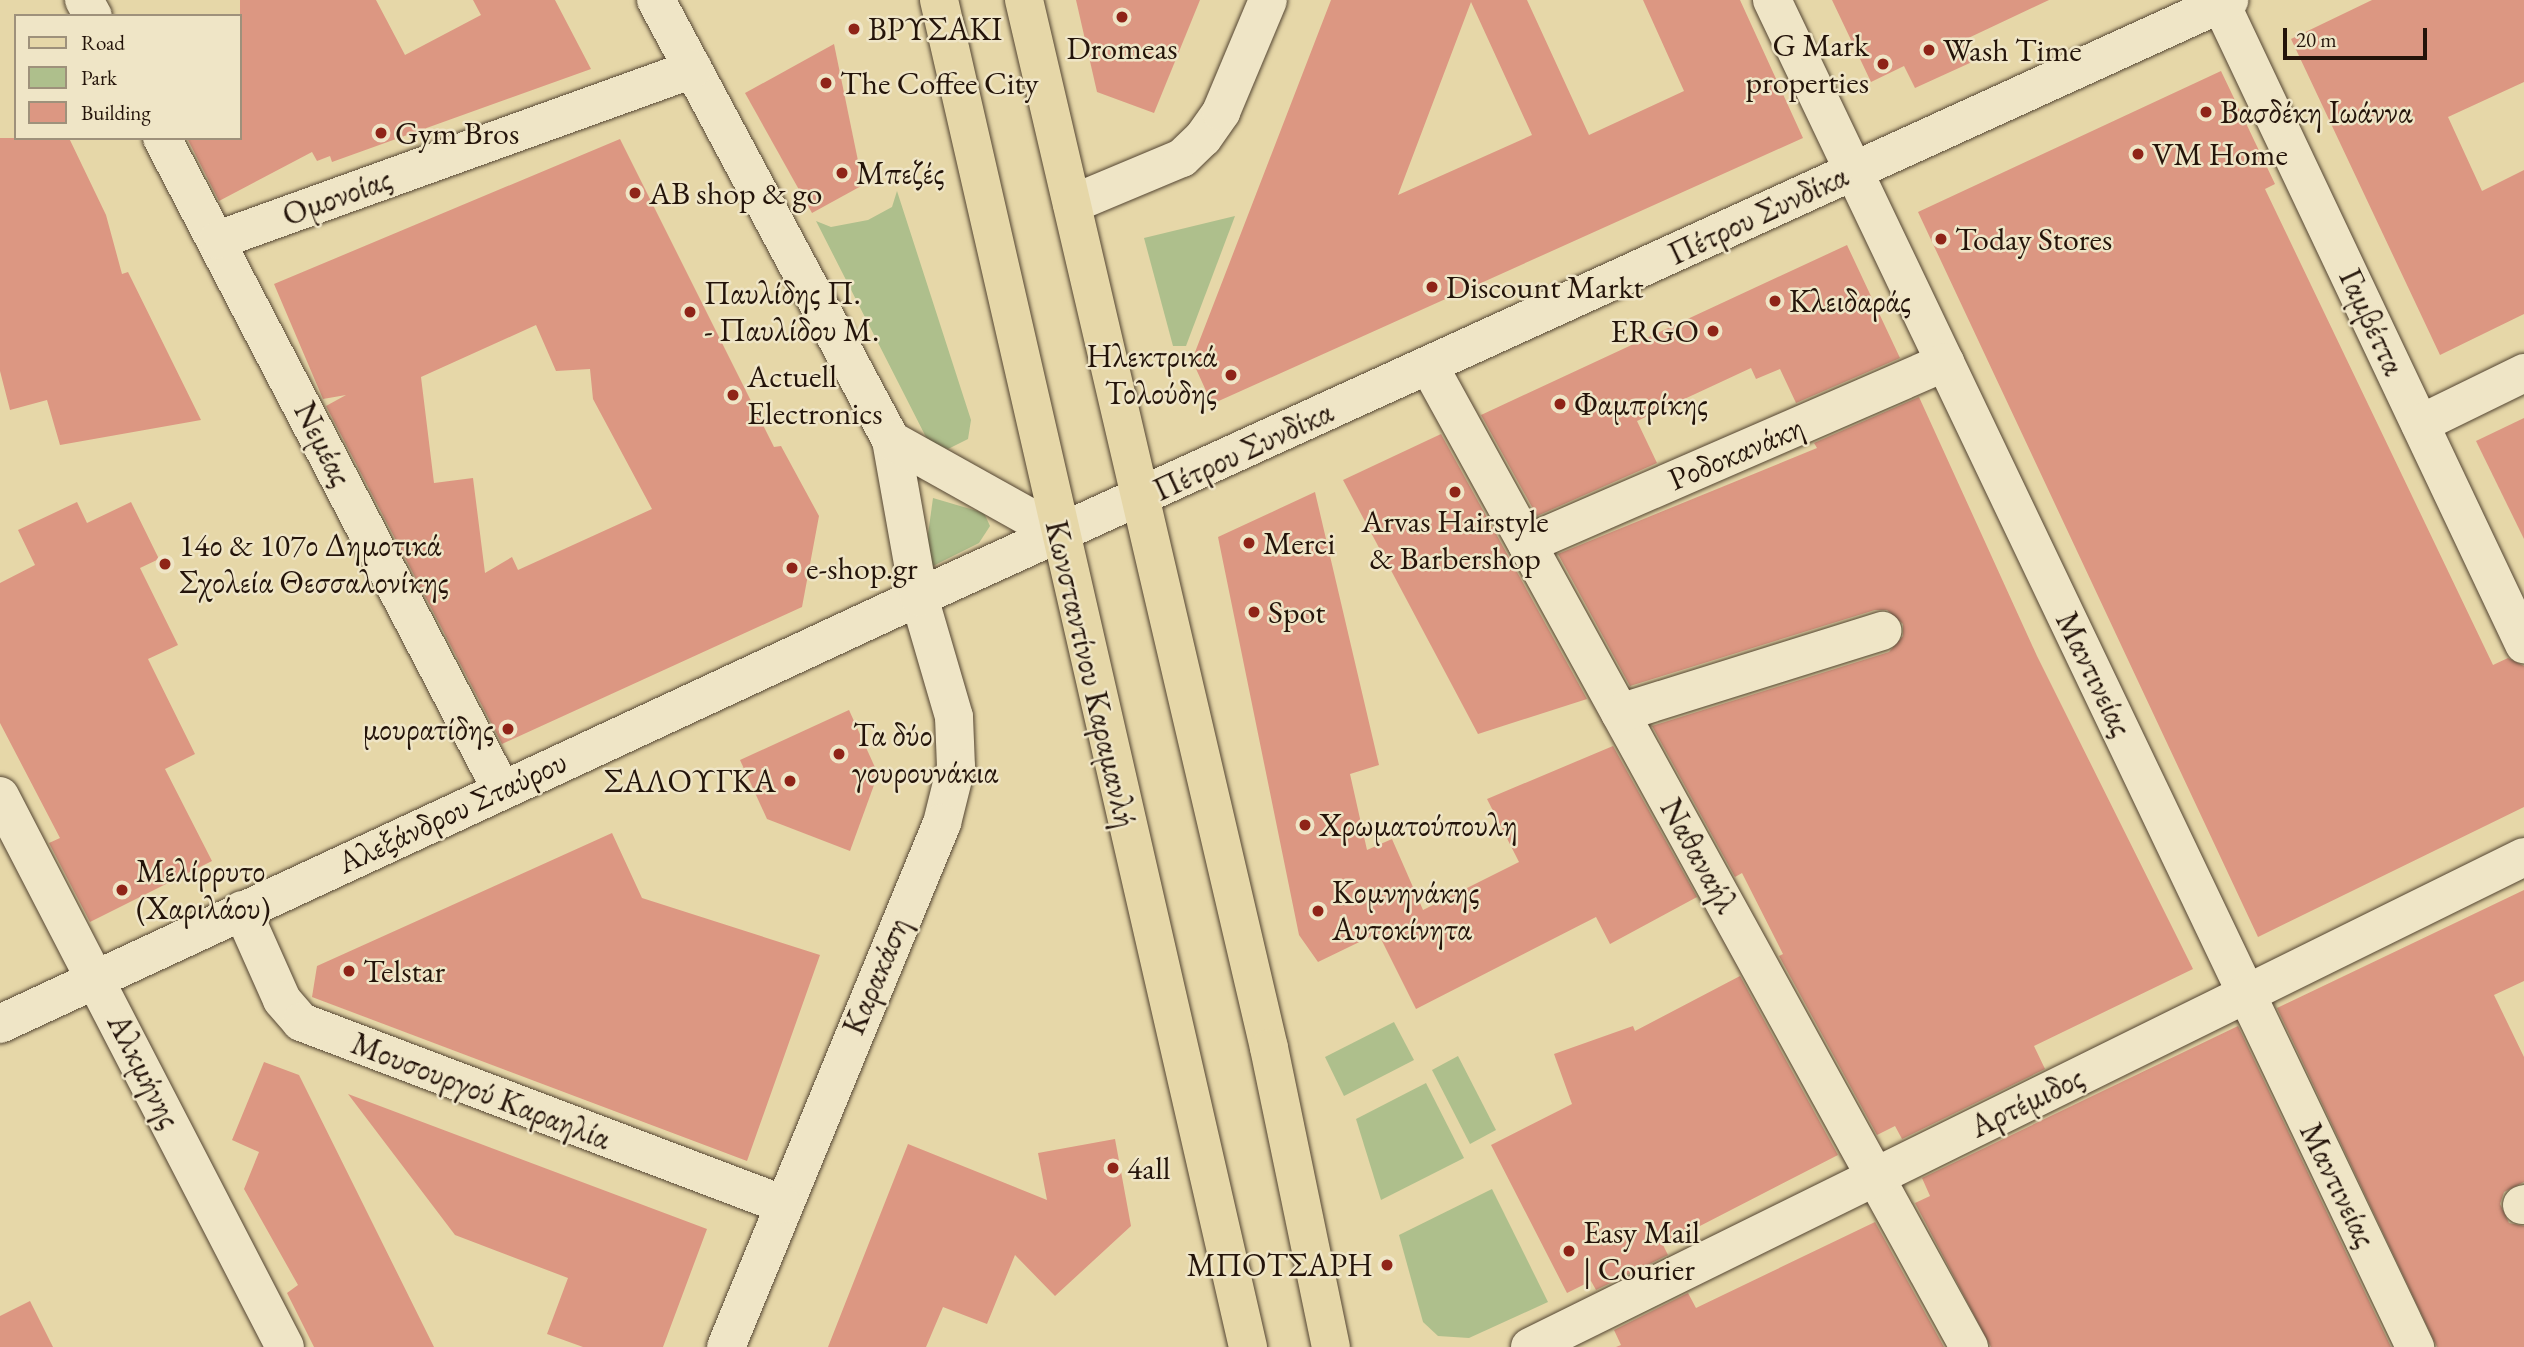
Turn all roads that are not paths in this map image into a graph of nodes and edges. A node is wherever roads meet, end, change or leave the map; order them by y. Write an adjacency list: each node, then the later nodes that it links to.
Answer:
1 (656, 0): 7 (street)
2 (939, 0): 18 (main road, Κωνσταντίνου Καραμανλή)
3 (1024, 0): 10 (main road)
4 (1268, 0): 10 (street)
5 (1772, 0): 9 (street, Μαντινείας)
6 (2223, 1): 9 (street, Πέτρου Συνδίκα); 15 (street, Γαμβέττα)
7 (693, 69): 11 (street, Ομονοίας); 16 (street)
8 (163, 140): 11 (street, Νεμέας)
9 (1854, 172): 12 (street, Μαντινείας); 13 (street, Πέτρου Συνδίκα)
10 (1072, 204): 17 (main road)
11 (218, 240): 24 (street, Νεμέας)
12 (1945, 362): 19 (street, Ροδοκανάκη); 29 (street, Μαντινείας)
13 (1429, 366): 17 (street, Πέτρου Συνδίκα); 19 (street, Ναθαναήλ)
14 (2524, 373): 15 (street)
15 (2420, 424): 22 (street, Γαμβέττα)
16 (891, 440): 18 (street); 20 (street, Καρακάση)
17 (1140, 499): 18 (street, Πέτρου Συνδίκα); 36 (main road)
18 (1059, 534): 20 (street, Αλεξάνδρου Σταύρου); 35 (main road, Κωνσταντίνου Καραμανλή)
19 (1527, 544): 23 (street, Ναθαναήλ)
20 (919, 597): 24 (street, Αλεξάνδρου Σταύρου); 32 (street, Καρακάση)
21 (1882, 631): 23 (street)
22 (2522, 632)
23 (1620, 713): 31 (street, Ναθαναήλ)
24 (500, 789): 27 (street, Αλεξάνδρου Σταύρου)
25 (0, 796): 28 (street, Αλκμήνης)
26 (2524, 857): 29 (street, Αρτέμιδος)
27 (242, 910): 28 (street, Αλεξάνδρου Σταύρου); 32 (street, Μουσουργού Καραηλία)
28 (98, 978): 30 (street, Αλεξάνδρου Σταύρου); 33 (street, Αλκμήνης)
29 (2247, 994): 31 (street, Αρτέμιδος); 39 (street, Μαντινείας)
30 (0, 1024)
31 (1876, 1176): 37 (street, Αρτέμιδος); 38 (street, Ναθαναήλ)
32 (782, 1204): 34 (street, Καρακάση)
33 (285, 1347)
34 (726, 1347)
35 (1248, 1347)
36 (1331, 1347)
37 (1530, 1347)
38 (1969, 1347)
39 (2415, 1347)

